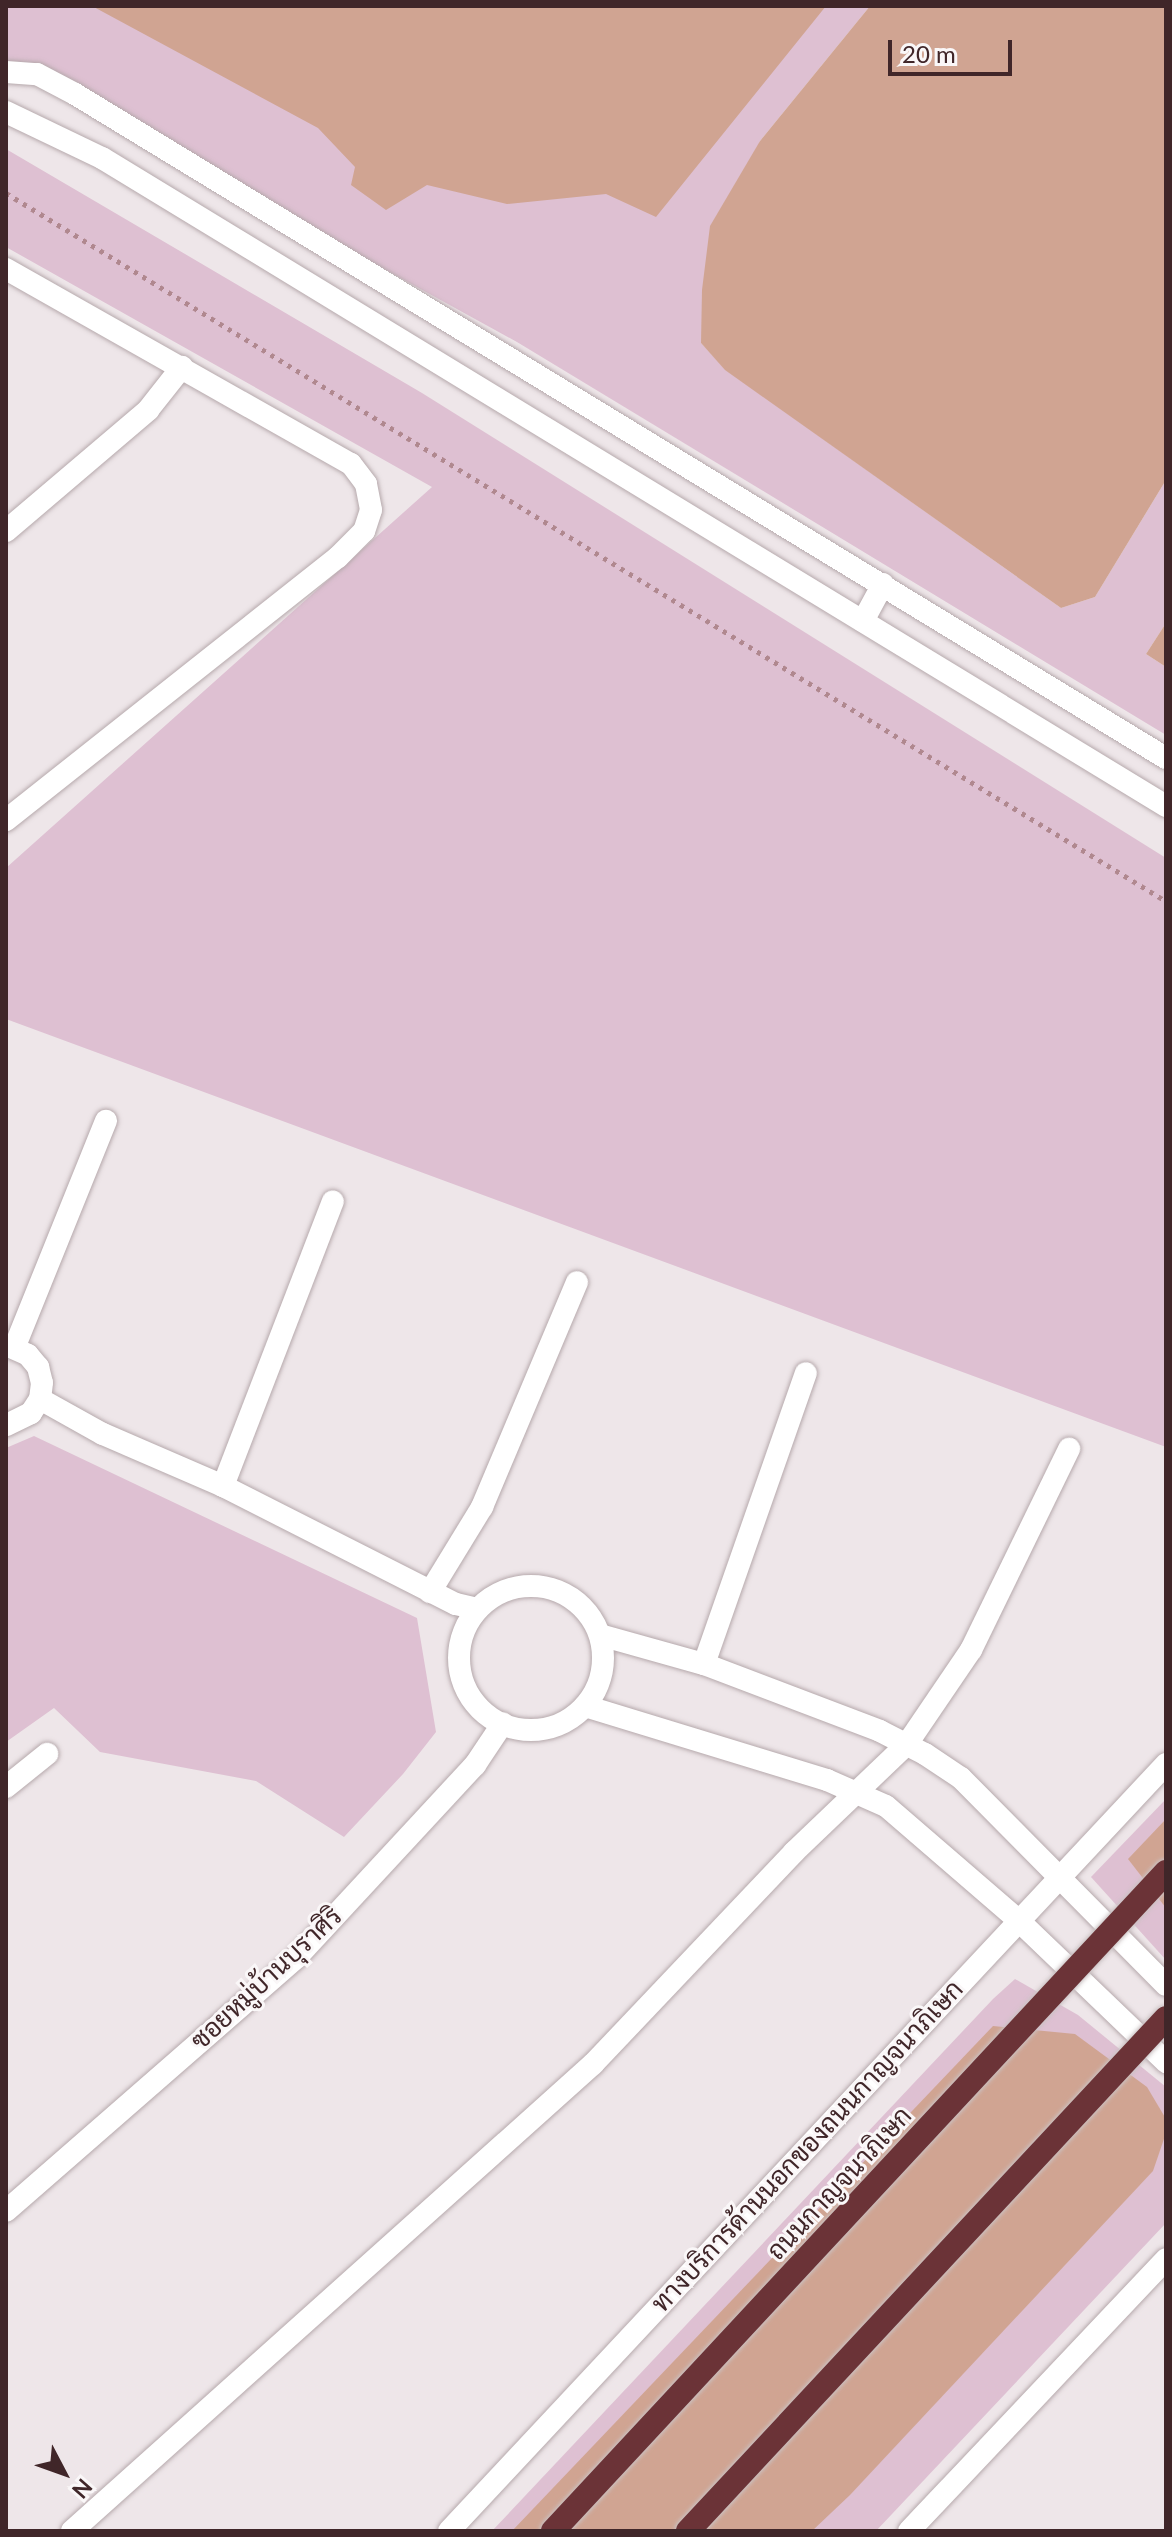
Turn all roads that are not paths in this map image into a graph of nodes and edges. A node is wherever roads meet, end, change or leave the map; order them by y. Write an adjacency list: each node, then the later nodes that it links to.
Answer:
1 (6, 72): 6 (street)
2 (6, 112): 7 (street)
3 (6, 269): 4 (street)
4 (182, 367): 5 (street); 10 (street)
5 (6, 531)
6 (883, 584): 7 (street); 8 (street)
7 (863, 621): 9 (street)
8 (1166, 758)
9 (1166, 806)
10 (6, 820)
11 (106, 1121): 14 (street)
12 (333, 1201): 19 (street)
13 (577, 1282): 20 (street)
14 (10, 1346): 16 (street)
15 (806, 1373): 23 (street)
16 (40, 1399): 17 (street); 19 (street)
17 (6, 1425)
18 (1069, 1449): 26 (street)
19 (223, 1486): 20 (street)
20 (430, 1592): 21 (street)
21 (477, 1609): 22 (street); 25 (street)
22 (600, 1635): 23 (street); 24 (street)
23 (704, 1664): 26 (street)
24 (585, 1706): 25 (street); 30 (street)
25 (503, 1723): 37 (street, ซอยหมู่บ้านบุราศิริ)
26 (907, 1744): 30 (street); 32 (street)
27 (47, 1754): 29 (street)
28 (1166, 1764): 32 (street, ทางบริการด้านนอกของถนนกาญจนาภิเษก)
29 (6, 1787)
30 (856, 1790): 33 (street); 39 (street)
31 (1166, 1872): 41 (highway, ถนนกาญจนาภิเษก, bridge)
32 (1057, 1878): 33 (street, ทางบริการด้านนอกของถนนกาญจนาภิเษก); 34 (street)
33 (1017, 1919): 36 (street); 40 (street, ทางบริการด้านนอกของถนนกาญจนาภิเษก)
34 (1166, 1985)
35 (1166, 2018): 42 (highway, bridge)
36 (1166, 2062)
37 (6, 2211)
38 (1166, 2259): 43 (street)
39 (72, 2531)
40 (449, 2531)
41 (553, 2531)
42 (688, 2531)
43 (909, 2531)

